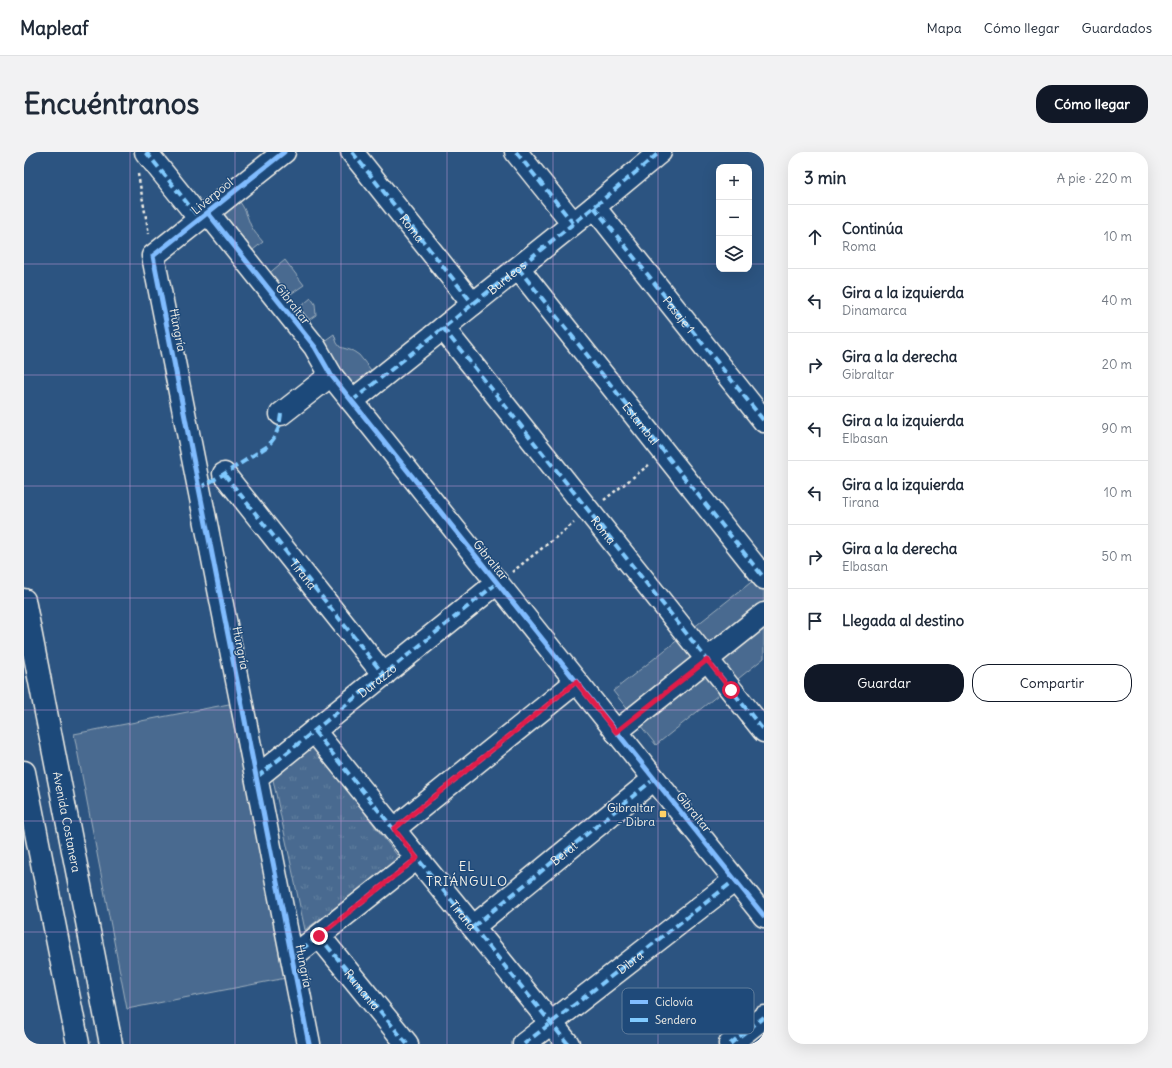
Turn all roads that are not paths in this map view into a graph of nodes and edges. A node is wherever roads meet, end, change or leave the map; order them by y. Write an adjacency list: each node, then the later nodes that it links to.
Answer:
1 (284, 152): 7 (street, Liverpool)
2 (352, 152): 11 (street, Roma)
3 (516, 152): 8 (street)
4 (660, 152): 6 (street, Burdeos)
5 (141, 159): 7 (street, Gibraltar)
6 (594, 207): 8 (street, Burdeos); 16 (street, Pasaje 1)
7 (204, 216): 9 (street, Liverpool); 13 (street, Gibraltar)
8 (573, 223): 10 (street, Burdeos)
9 (153, 256): 29 (street, Hungría)
10 (518, 268): 11 (street, Burdeos); 18 (street, Estambul)
11 (474, 304): 12 (street, Burdeos)
12 (443, 328): 14 (street, Burdeos); 22 (street, Roma)
13 (331, 375): 14 (street, Gibraltar); 15 (street)
14 (352, 401): 19 (street, Gibraltar)
15 (281, 414)
16 (764, 421)
17 (224, 474): 23 (street, Tirana)
18 (764, 578)
19 (498, 583): 23 (street, Durazzo); 24 (street, Gibraltar)
20 (24, 600): 44 (street, Avenida Costanera)
21 (764, 614): 22 (street)
22 (707, 660): 26 (street, Roma); 27 (street)
23 (384, 675): 25 (street, Durazzo)
24 (576, 682): 27 (street, Gibraltar); 31 (street)
25 (314, 731): 29 (street, Durazzo); 31 (street, Tirana)
26 (764, 731)
27 (616, 732): 30 (street, Gibraltar)
28 (24, 772): 43 (street)
29 (256, 777): 37 (street, Hungría)
30 (654, 779): 33 (street, Gibraltar); 35 (street, Berat)
31 (394, 829): 32 (street, Tirana)
32 (417, 858): 35 (street, Tirana); 36 (street)
33 (735, 880): 34 (street, Gibraltar); 39 (street, Dibra)
34 (764, 916)
35 (473, 927): 39 (street, Tirana)
36 (319, 936): 37 (street); 42 (street, Rumania)
37 (292, 956): 45 (street, Hungría)
38 (764, 1017): 40 (street)
39 (551, 1023): 46 (street, Dibra); 47 (street, Tirana)
40 (754, 1025)
41 (743, 1034): 48 (street)
42 (402, 1042)
43 (78, 1044)
44 (111, 1044)
45 (309, 1044)
46 (524, 1044)
47 (568, 1044)
48 (730, 1044)

